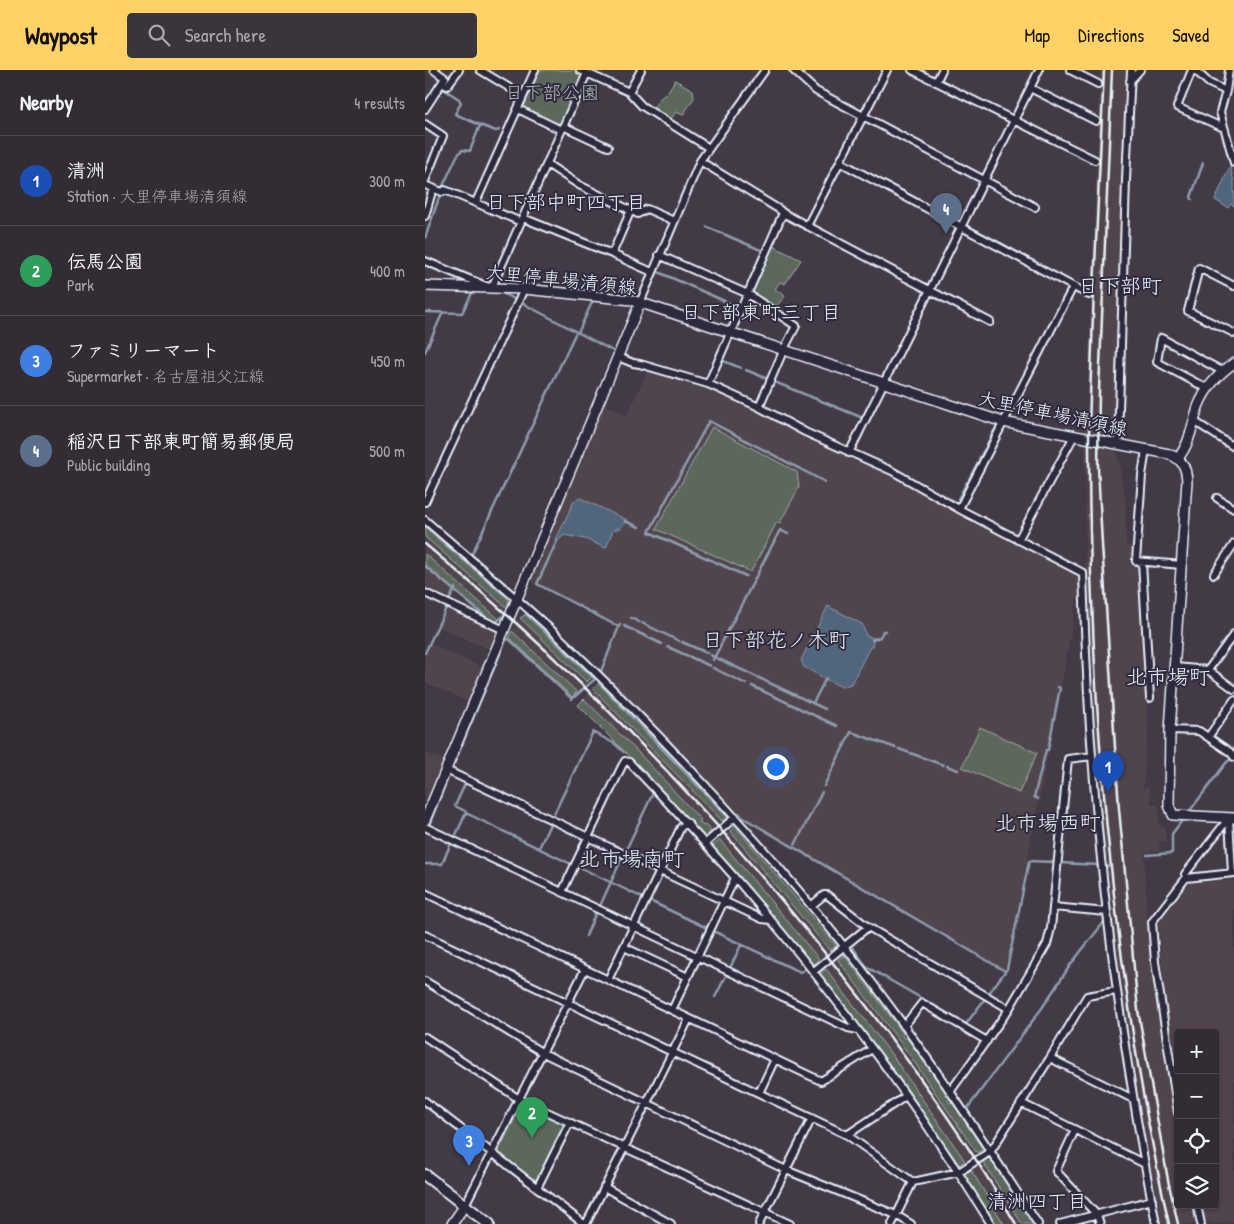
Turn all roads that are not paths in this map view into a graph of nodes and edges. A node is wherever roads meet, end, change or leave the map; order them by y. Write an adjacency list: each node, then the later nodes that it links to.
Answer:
1 (434, 70): 21 (street)
2 (459, 70): 21 (street)
3 (480, 70): 26 (street)
4 (535, 70): 26 (street)
5 (580, 70): 18 (street)
6 (641, 70): 25 (street)
7 (765, 70): 36 (street)
8 (793, 70): 29 (street)
9 (887, 70): 29 (street)
10 (912, 70): 20 (street)
11 (942, 70): 20 (street)
12 (1039, 70): 23 (street)
13 (1070, 70): 22 (street)
14 (1131, 70): 19 (street)
15 (1140, 70): 19 (street)
16 (1193, 70): 24 (street); 34 (street)
17 (1229, 70): 24 (street)
18 (587, 73): 25 (street); 33 (street)
19 (1130, 81): 81 (street)
20 (936, 82): 30 (street)
21 (442, 83): 27 (street)
22 (1097, 84)
23 (1029, 88): 30 (street); 31 (street)
24 (1226, 91): 34 (street)
25 (629, 92): 36 (street)
26 (523, 96): 28 (street)
27 (425, 109)
28 (518, 109): 33 (street); 45 (street)
29 (864, 115): 39 (street); 42 (street)
30 (1014, 120): 37 (street); 42 (street)
31 (1096, 121)
32 (425, 124): 43 (street)
33 (562, 128): 35 (street); 41 (street)
34 (1224, 128): 40 (street)
35 (608, 147)
36 (709, 148): 38 (street)
37 (1095, 160)
38 (700, 161): 48 (street); 51 (street)
39 (840, 162): 52 (street); 53 (street)
40 (1234, 163)
41 (547, 164): 47 (street); 50 (street)
42 (985, 179): 46 (street); 53 (street)
43 (425, 183): 44 (street)
44 (433, 188): 45 (street); 49 (street)
45 (476, 202): 50 (street)
46 (1035, 207)
47 (631, 210): 51 (street); 54 (street)
48 (783, 213): 52 (street); 64 (street)
49 (425, 216)
50 (522, 220): 54 (street); 60 (street)
51 (674, 221): 55 (street)
52 (807, 226): 63 (street)
53 (961, 227): 61 (street); 63 (street)
54 (612, 254): 57 (street)
55 (659, 255): 57 (street); 64 (street)
56 (425, 261): 60 (street)
57 (652, 272): 66 (street)
58 (425, 286): 60 (main road, 大里停車場清須線)
59 (1234, 286): 69 (street)
60 (490, 287): 62 (main road, 大里停車場清須線)
61 (1073, 287): 65 (street); 79 (street)
62 (524, 289): 66 (main road, 大里停車場清須線); 87 (street)
63 (929, 291): 67 (street); 74 (street)
64 (748, 294): 68 (street); 70 (street)
65 (1089, 295)
66 (640, 303): 68 (main road, 大里停車場清須線); 71 (main road)
67 (990, 322)
68 (731, 332): 70 (main road, 大里停車場清須線); 75 (street)
69 (1234, 334)
70 (784, 349): 74 (main road, 大里停車場清須線); 77 (street)
71 (618, 357): 75 (street); 97 (main road)
72 (1234, 362): 73 (main road)
73 (1222, 371): 76 (main road); 76 (street)
74 (884, 383): 79 (main road, 大里停車場清須線); 84 (street)
75 (708, 384): 77 (street)
76 (1208, 389): 78 (main road)
77 (759, 407): 84 (street)
78 (1194, 421): 82 (street); 85 (main road)
79 (1003, 422): 80 (main road, 大里停車場清須線); 88 (street)
80 (1074, 436): 81 (main road, 大里停車場清須線); 91 (street)
81 (1118, 444): 83 (main road, 大里停車場清須線)
82 (1234, 447)
83 (1146, 450): 85 (main road, 大里停車場清須線); 93 (street)
84 (849, 453): 88 (street)
85 (1178, 458): 94 (main road)
86 (1217, 498): 89 (street)
87 (425, 502)
88 (959, 509): 91 (street)
89 (1234, 509)
90 (425, 520): 97 (street)
91 (1018, 540): 107 (street)
92 (1234, 544): 95 (street)
93 (1142, 562): 94 (street); 103 (street)
94 (1182, 564): 100 (main road)
95 (1214, 574)
96 (425, 593): 98 (street)
97 (517, 599): 98 (main road); 110 (street)
98 (504, 630): 109 (main road)
99 (1234, 634): 101 (street)
100 (1175, 667): 101 (street); 105 (main road)
101 (1207, 670): 102 (street)
102 (1234, 690)
103 (1150, 698)
104 (1234, 700): 106 (street)
105 (1170, 730): 106 (street); 111 (main road)
106 (1209, 736): 108 (street)
107 (1092, 756): 125 (street); 126 (street)
108 (1233, 756)
109 (446, 770): 112 (main road); 115 (street)
110 (735, 817): 116 (street); 124 (street)
111 (1232, 817): 118 (street); 120 (street)
112 (425, 820)
113 (688, 823): 115 (street); 116 (street); 117 (street)
114 (425, 827): 121 (street)
115 (588, 837): 117 (street); 121 (street)
116 (706, 843): 119 (street)
117 (660, 871): 123 (street); 128 (street)
118 (1233, 873): 120 (street)
119 (735, 878): 123 (street); 127 (street)
120 (1185, 878): 153 (street)
121 (562, 892): 128 (street)
122 (425, 893): 134 (street)
123 (724, 902): 127 (street); 133 (street)
124 (811, 906): 129 (street); 131 (street)
125 (1053, 907): 126 (street); 141 (street)
126 (1107, 912): 139 (street)
127 (771, 920): 135 (street)
128 (634, 926): 132 (street); 133 (street)
129 (868, 927): 131 (street); 141 (street)
130 (425, 935): 140 (street)
131 (844, 946): 135 (street); 144 (street)
132 (624, 947): 136 (street); 137 (street)
133 (698, 956): 136 (street); 145 (street)
134 (585, 969): 137 (street); 140 (street)
135 (814, 971): 145 (street)
136 (688, 977): 142 (street)
137 (608, 980): 142 (street)
138 (425, 981): 150 (street)
139 (1117, 991): 151 (street); 158 (street)
140 (568, 1003): 149 (street); 150 (street)
141 (1009, 1009): 147 (street)
142 (672, 1010): 143 (street)
143 (689, 1019): 149 (street); 152 (street)
144 (904, 1026): 147 (street); 154 (street)
145 (858, 1030): 148 (street)
146 (425, 1037): 157 (street)
147 (987, 1041): 154 (street)
148 (871, 1049): 152 (street); 156 (street)
149 (673, 1052): 155 (street); 160 (street)
150 (543, 1053): 157 (street); 160 (street)
151 (1050, 1058): 158 (street); 161 (street)
152 (775, 1059): 155 (street)
153 (1174, 1086)
154 (950, 1092): 167 (street)
155 (759, 1093): 162 (street)
156 (906, 1096): 165 (street); 171 (street)
157 (519, 1099): 163 (street); 168 (street)
158 (1133, 1099): 169 (street)
159 (425, 1101): 168 (street)
160 (647, 1103): 166 (street); 170 (street)
161 (1021, 1103): 164 (street); 167 (street)
162 (812, 1118): 165 (street); 170 (street)
163 (570, 1122): 166 (street); 175 (street)
164 (1075, 1130): 169 (street); 181 (street)
165 (847, 1135): 173 (street)
166 (625, 1147): 174 (street); 179 (street)
167 (991, 1151): 171 (street); 191 (street)
168 (492, 1153): 175 (street); 177 (street)
169 (1145, 1164): 176 (street)
170 (786, 1170): 179 (street); 180 (street)
171 (959, 1172): 173 (street); 190 (street)
172 (425, 1175): 177 (main road)
173 (913, 1182): 180 (street)
174 (605, 1187): 184 (street); 185 (street)
175 (537, 1188): 184 (street)
176 (1152, 1200): 181 (street); 194 (street)
177 (465, 1206): 182 (main road); 183 (main road)
178 (1198, 1209): 195 (street)
179 (765, 1212): 186 (street); 187 (street)
180 (897, 1215): 188 (street); 189 (street)
181 (1097, 1215): 192 (street); 193 (street)
182 (452, 1224)
183 (489, 1224)
184 (585, 1224)
185 (671, 1224)
186 (759, 1224)
187 (790, 1224)
188 (892, 1224)
189 (911, 1224)
190 (991, 1224)
191 (1038, 1224)
192 (1060, 1224)
193 (1100, 1224)
194 (1156, 1224)
195 (1201, 1224)

